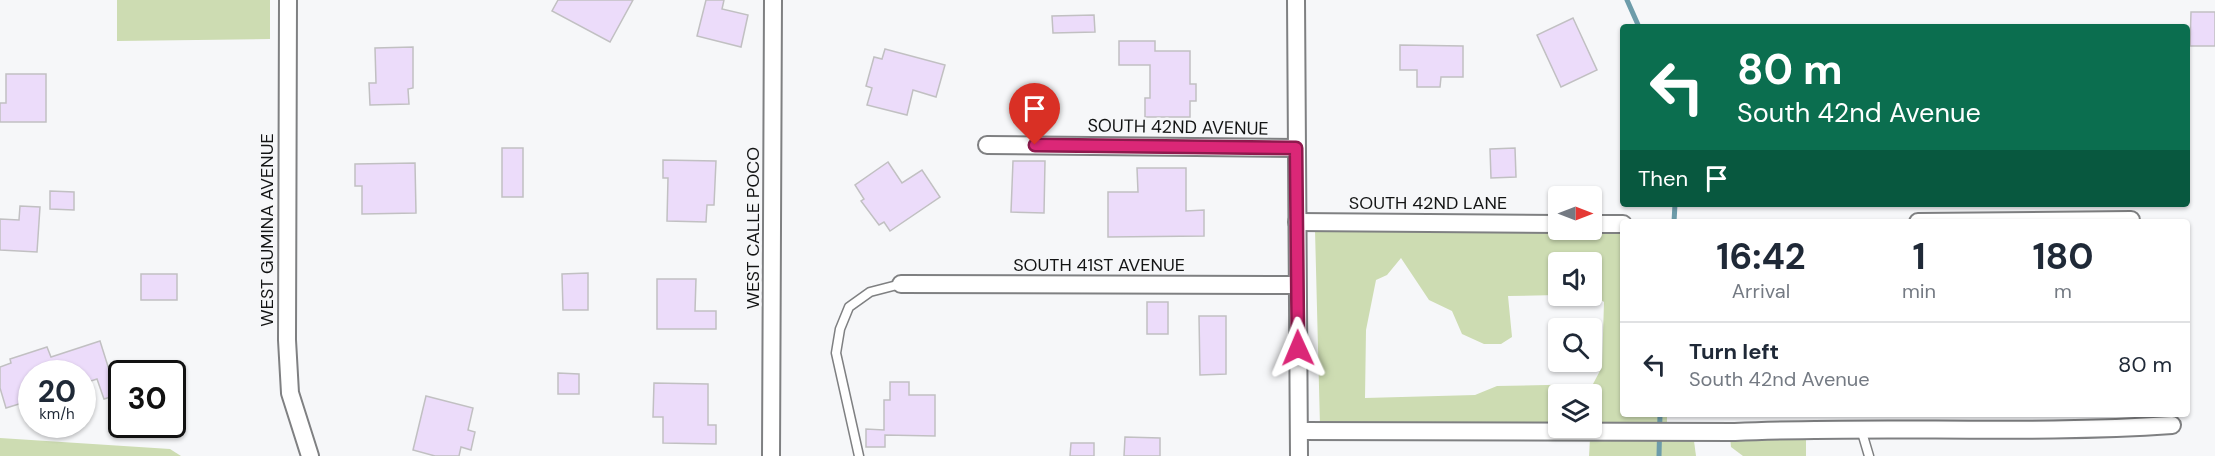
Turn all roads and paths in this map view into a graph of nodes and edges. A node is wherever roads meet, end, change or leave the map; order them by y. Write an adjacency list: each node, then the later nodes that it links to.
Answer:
1 (288, 0): 15 (street, WEST GUMINA AVENUE)
2 (773, 0): 16 (street, WEST CALLE POCO)
3 (1296, 0): 5 (street)
4 (987, 145): 5 (street, SOUTH 42ND AVENUE)
5 (1296, 148): 6 (street)
6 (1297, 222): 7 (street, SOUTH 42ND LANE); 11 (street)
7 (1548, 224)
8 (1602, 224): 9 (street)
9 (1620, 224)
10 (901, 284): 11 (street, SOUTH 41ST AVENUE); 17 (lane)
11 (1297, 285): 14 (street)
12 (2172, 425): 13 (street)
13 (1862, 429): 14 (street); 19 (lane)
14 (1299, 431): 18 (street)
15 (310, 456)
16 (771, 456)
17 (859, 456)
18 (1299, 456)
19 (1869, 456)

